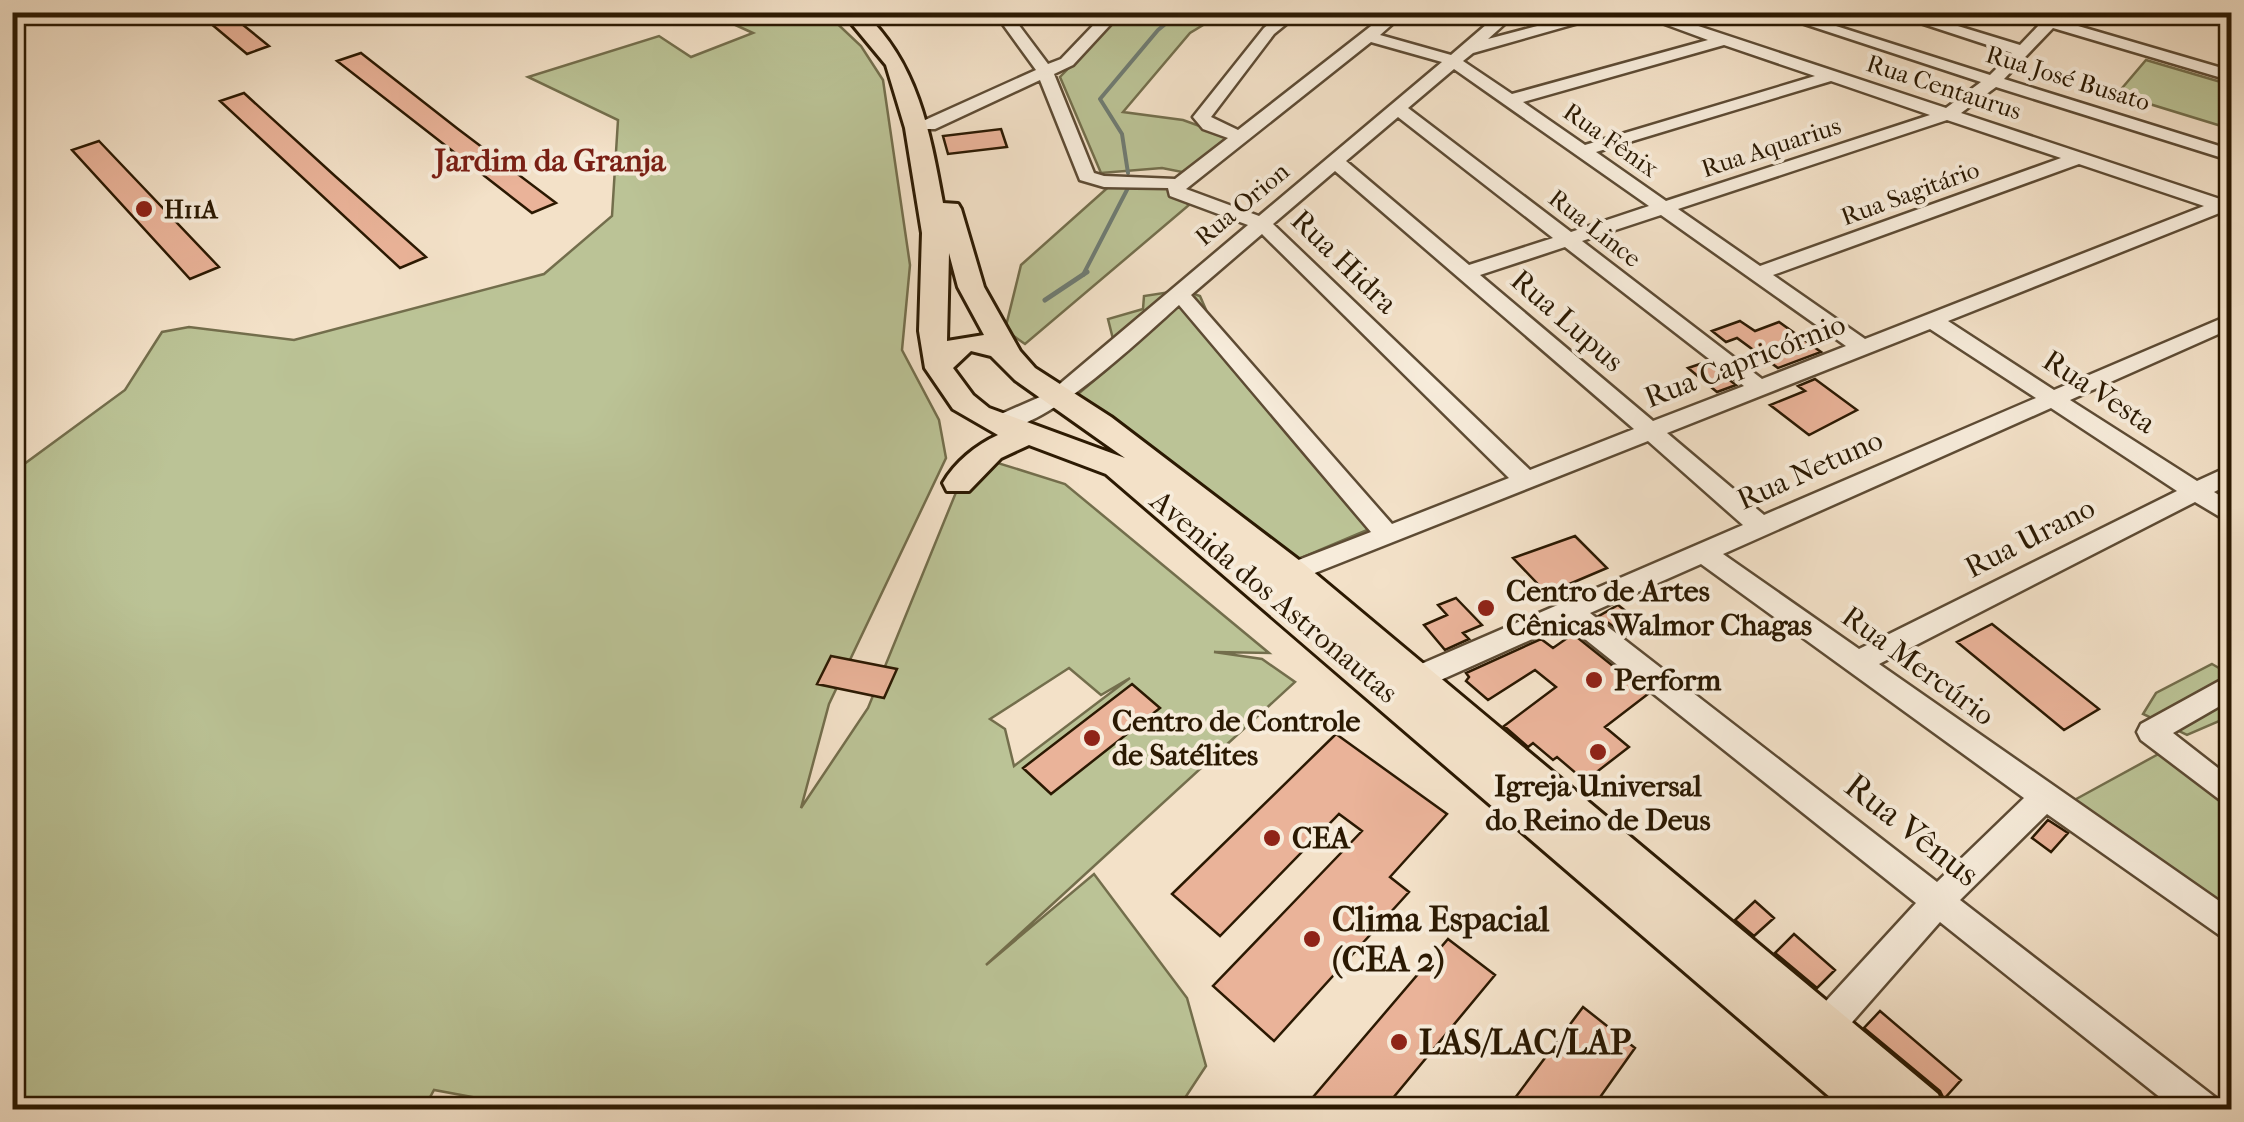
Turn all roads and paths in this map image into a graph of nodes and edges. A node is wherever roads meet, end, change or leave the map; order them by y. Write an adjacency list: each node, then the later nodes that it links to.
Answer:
1 (852, 12): 44 (main road)
2 (872, 12): 26 (main road, Avenida dos Astronautas)
3 (1001, 12): 19 (street)
4 (1115, 12): 19 (street)
5 (1294, 12): 27 (street)
6 (1399, 12): 14 (street)
7 (1511, 12): 15 (street, Rua Orion)
8 (1610, 12): 15 (street)
9 (1640, 12): 16 (street, Rua Centaurus)
10 (1894, 12): 17 (street)
11 (2014, 12): 13 (street)
12 (1776, 13): 22 (street, Rua José Busato)
13 (2056, 18): 17 (street, Rua Aquarius); 21 (street)
14 (1367, 36): 18 (street, Rua Fênix); 27 (street)
15 (1490, 37): 18 (street, Rua Orion)
16 (1725, 40): 20 (street, Rua Centaurus); 23 (street)
17 (2023, 51): 22 (street, Rua Aquarius)
18 (1457, 56): 23 (street, Rua Fênix); 24 (street, Rua Orion)
19 (1045, 71): 26 (street); 32 (street, Rua Hidra)
20 (1831, 76): 25 (street, Rua Centaurus); 28 (street)
21 (2232, 76)
22 (1993, 81): 25 (street, Rua Aquarius); 29 (street, Rua José Busato)
23 (1510, 100): 28 (street, Rua Fênix)
24 (1398, 108): 31 (street, Rua Orion); 36 (street, Rua Lince)
25 (1949, 114): 30 (street, Rua Centaurus); 33 (street, Rua Aquarius)
26 (929, 125): 43 (main road, Avenida dos Astronautas)
27 (1237, 135): 32 (street)
28 (1582, 150): 33 (street, Rua Fênix)
29 (2232, 156)
30 (2079, 158): 34 (street, Rua Centaurus); 38 (street, Rua Sagitário)
31 (1335, 161): 35 (street, Rua Orion); 37 (street, Rua Lupus)
32 (1178, 185): 35 (street, Rua Hidra)
33 (1665, 208): 36 (street, Rua Aquarius); 38 (street, Rua Fênix)
34 (2226, 208): 40 (street, Rua Capricórnio)
35 (1262, 224): 39 (street, Rua Orion); 52 (street, Rua Hidra)
36 (1569, 240): 37 (street, Rua Aquarius); 45 (street, Rua Lince)
37 (1465, 273): 50 (street, Rua Lupus)
38 (1757, 274): 42 (street, Rua Fênix)
39 (1178, 292): 47 (street, Rua Orion); 57 (street)
40 (1933, 320): 42 (street, Rua Capricórnio); 46 (street, Rua Vesta)
41 (2232, 320): 46 (street, Rua Netuno)
42 (1862, 348): 45 (street, Rua Capricórnio)
43 (1017, 365): 44 (main road); 47 (main road, Avenida dos Astronautas); 48 (main road)
44 (941, 366): 48 (main road)
45 (1760, 388): 50 (street, Rua Capricórnio)
46 (2052, 397): 54 (street, Rua Vesta); 56 (street, Rua Netuno)
47 (1057, 398): 49 (street, Rua Orion); 59 (main road, Avenida dos Astronautas)
48 (961, 401): 49 (main road, Avenida dos Astronautas)
49 (1015, 428): 53 (main road); 69 (main road, Avenida dos Astronautas)
50 (1649, 431): 52 (street, Rua Capricórnio); 56 (street, Rua Lupus)
51 (2232, 472): 54 (street, Rua Urano)
52 (1526, 480): 57 (street, Rua Capricórnio)
53 (958, 483)
54 (2194, 490): 55 (street, Rua Vesta); 61 (street, Rua Urano)
55 (2232, 515)
56 (1762, 527): 58 (street, Rua Netuno)
57 (1388, 535): 59 (street, Rua Capricórnio)
58 (1703, 553): 60 (street, Rua Netuno); 61 (street, Rua Mercúrio)
59 (1292, 573): 62 (main road, Avenida dos Astronautas)
60 (1571, 613): 62 (street, Rua Netuno); 66 (street, Rua Vênus)
61 (1858, 662): 65 (street, Rua Mercúrio)
62 (1415, 679): 68 (main road, Avenida dos Astronautas)
63 (2232, 685): 64 (street)
64 (2232, 796)
65 (2044, 798): 66 (street); 67 (street, Rua Mercúrio)
66 (1938, 901): 68 (street); 71 (street, Rua Vênus)
67 (2232, 929)
68 (1827, 1025): 70 (main road, Avenida dos Astronautas)
69 (1879, 1110)
70 (1922, 1110)
71 (2204, 1110)

